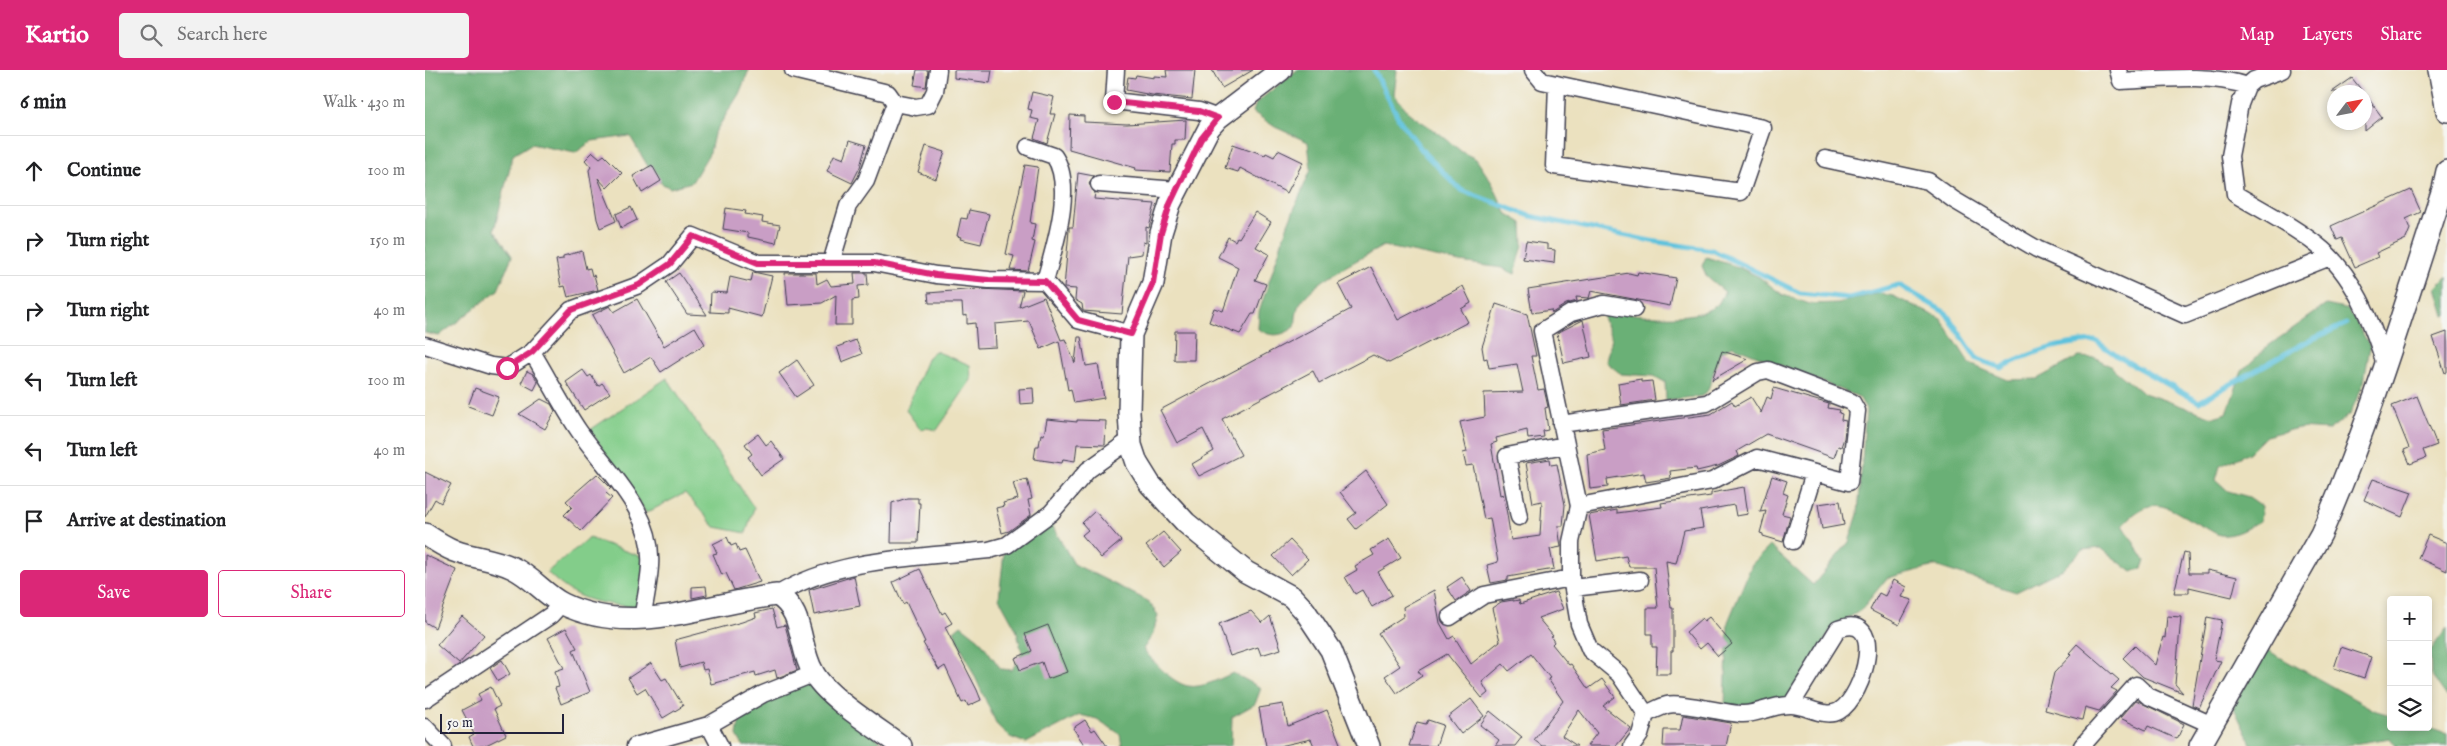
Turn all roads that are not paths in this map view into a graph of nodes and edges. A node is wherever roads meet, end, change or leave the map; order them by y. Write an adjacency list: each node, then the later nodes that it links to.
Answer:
1 (793, 70): 11 (street)
2 (938, 70): 11 (street)
3 (1116, 70): 13 (street)
4 (1533, 70): 9 (street)
5 (2118, 70): 10 (street)
6 (2282, 70): 10 (street)
7 (2439, 70): 12 (street)
8 (1274, 72): 13 (street)
9 (1557, 84): 9 (street)
10 (2247, 86): 19 (street)
11 (895, 103): 20 (street)
12 (2447, 111)
13 (1218, 118): 18 (street)
14 (1029, 146): 21 (street)
15 (1825, 160): 19 (street)
16 (2447, 171): 26 (street)
17 (1099, 184): 18 (street)
18 (1177, 190): 23 (street)
19 (2330, 257): 26 (street)
20 (831, 263): 21 (street); 25 (street)
21 (1045, 281): 23 (street)
22 (1635, 309): 27 (street)
23 (1131, 334): 28 (street)
24 (425, 345): 25 (street)
25 (532, 352): 40 (street)
26 (2385, 364): 46 (street)
27 (1561, 424): 29 (street); 30 (street)
28 (1130, 440): 37 (street); 52 (street)
29 (1565, 445): 31 (street); 32 (street)
30 (1815, 473): 31 (street); 34 (street)
31 (1579, 506): 36 (street)
32 (1519, 517)
33 (425, 534): 38 (street)
34 (1793, 541)
35 (1640, 580): 36 (street)
36 (1572, 583): 39 (street); 44 (street)
37 (777, 595): 40 (street); 41 (street)
38 (562, 603): 40 (street); 42 (street)
39 (1450, 617)
40 (642, 619)
41 (813, 674): 45 (street); 51 (street)
42 (425, 699)
43 (1791, 705): 43 (street); 44 (street)
44 (1646, 714): 53 (street)
45 (709, 725): 49 (street); 50 (street)
46 (2212, 725): 54 (street); 55 (street)
47 (425, 727): 48 (street)
48 (443, 746)
49 (635, 746)
50 (720, 746)
51 (901, 746)
52 (1369, 746)
53 (1632, 746)
54 (2082, 746)
55 (2200, 746)

